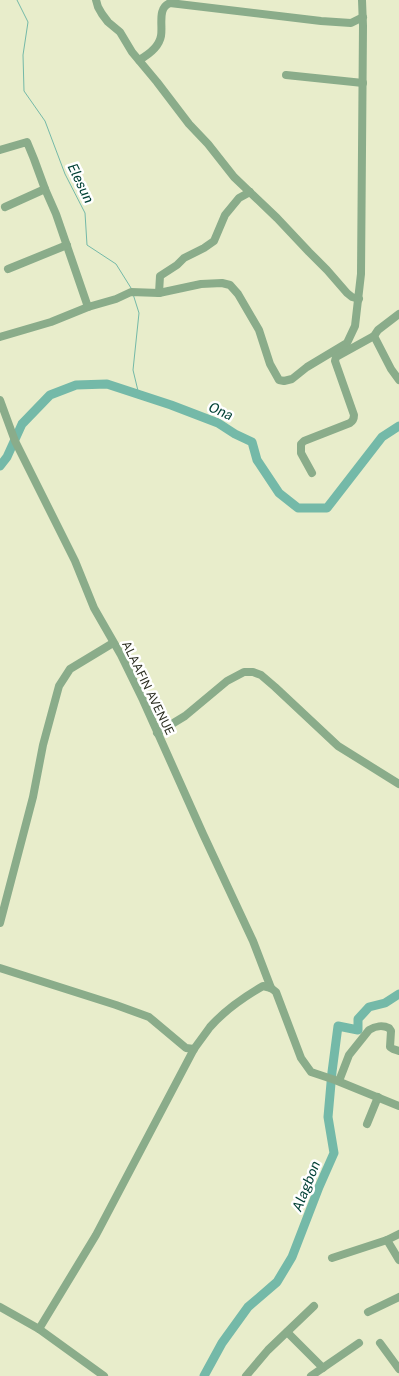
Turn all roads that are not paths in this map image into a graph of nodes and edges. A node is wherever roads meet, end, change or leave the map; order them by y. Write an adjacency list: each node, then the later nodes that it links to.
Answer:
1 (96, 0): 5 (street)
2 (362, 0): 4 (street)
3 (167, 2): 4 (street); 5 (street)
4 (363, 17): 7 (street)
5 (139, 60): 10 (street)
6 (286, 75): 7 (street)
7 (363, 83): 15 (street)
8 (0, 150): 9 (street)
9 (45, 189): 11 (street); 12 (street)
10 (250, 192): 14 (street); 15 (street)
11 (4, 207)
12 (67, 244): 13 (street); 16 (street)
13 (8, 269)
14 (159, 293): 16 (street); 20 (street)
15 (358, 299): 20 (street)
16 (88, 307): 19 (street)
17 (399, 314): 18 (street)
18 (374, 336): 21 (street); 22 (street)
19 (0, 337)
20 (349, 339): 21 (street)
21 (356, 346): 24 (street)
22 (399, 380)
23 (0, 400): 25 (street, ALAAFIN AVENUE)
24 (312, 473)
25 (113, 643): 26 (street, ALAAFIN AVENUE); 28 (street)
26 (157, 733): 27 (street); 30 (street, ALAAFIN AVENUE)
27 (399, 784)
28 (0, 923)
29 (0, 968): 31 (street)
30 (271, 988): 31 (street); 33 (street, ALAAFIN AVENUE)
31 (194, 1049): 45 (street)
32 (399, 1051): 33 (street)
33 (337, 1080): 34 (street, ALAAFIN AVENUE)
34 (378, 1097): 35 (street, ALAAFIN AVENUE); 36 (street)
35 (399, 1106)
36 (367, 1124)
37 (399, 1234): 38 (street)
38 (387, 1240): 39 (street); 40 (street)
39 (332, 1258)
40 (399, 1260)
41 (399, 1297): 44 (street)
42 (314, 1306): 46 (street)
43 (0, 1307): 45 (street)
44 (368, 1312)
45 (39, 1329): 51 (street)
46 (286, 1332): 49 (street); 52 (street)
47 (359, 1343): 49 (street)
48 (380, 1343): 50 (street)
49 (323, 1368): 53 (street)
50 (399, 1369)
51 (104, 1376)
52 (246, 1376)
53 (311, 1376)

